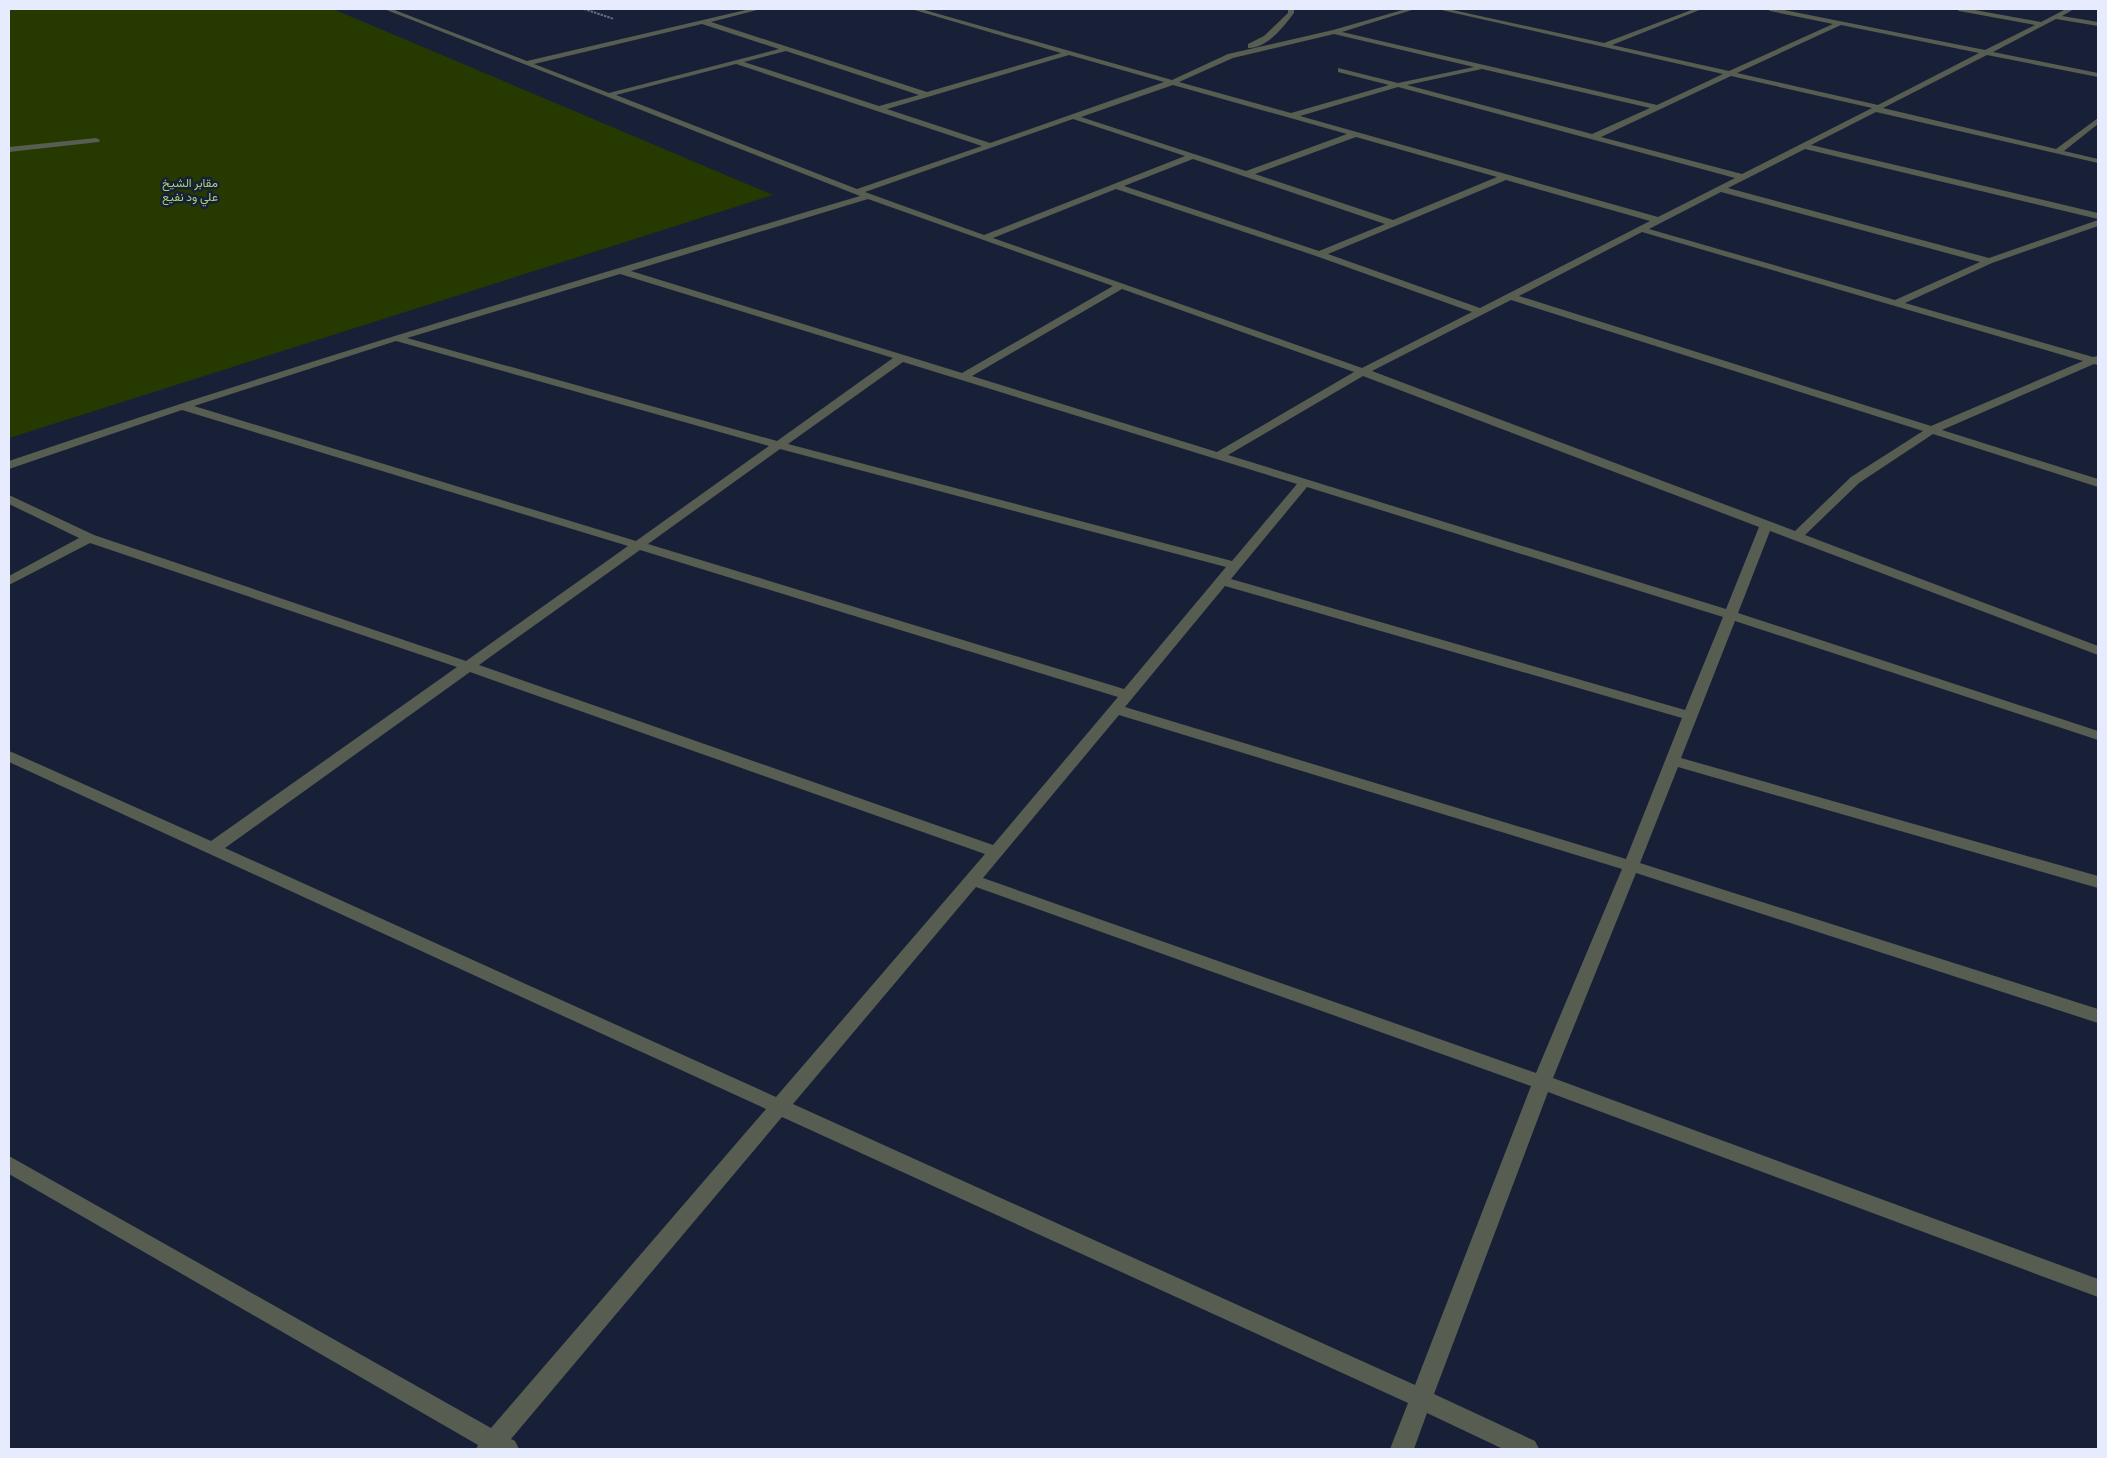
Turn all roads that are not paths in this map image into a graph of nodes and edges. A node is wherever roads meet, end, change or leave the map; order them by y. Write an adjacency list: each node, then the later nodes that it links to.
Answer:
1 (387, 9): 25 (street)
2 (758, 9): 14 (street)
3 (914, 9): 12 (street)
4 (942, 9): 12 (street)
5 (1291, 9): 23 (street)
6 (1412, 9): 18 (street)
7 (1440, 9): 19 (street)
8 (1699, 9): 19 (street)
9 (1770, 9): 15 (street)
10 (1959, 9): 16 (street)
11 (2071, 9): 13 (street)
12 (928, 12): 21 (street)
13 (2056, 17): 16 (street); 17 (street)
14 (702, 22): 20 (street); 25 (street)
15 (1840, 23): 22 (street); 28 (street)
16 (2043, 24): 22 (street)
17 (2098, 24)
18 (1334, 32): 23 (street); 26 (street)
19 (1604, 46): 28 (street)
20 (786, 49): 24 (street); 32 (street)
21 (1070, 53): 30 (street); 32 (street)
22 (1985, 53): 29 (street); 35 (street)
23 (1231, 56): 30 (street)
24 (736, 62): 33 (street); 36 (street)
25 (527, 63): 33 (street)
26 (1483, 67): 31 (street); 34 (street)
27 (1341, 70): 31 (street)
28 (1728, 74): 34 (street); 35 (street)
29 (2098, 75)
30 (1173, 82): 37 (street); 38 (street)
31 (1398, 85): 37 (street); 41 (street)
32 (928, 94): 36 (street)
33 (609, 95): 54 (street)
34 (1657, 107): 41 (street)
35 (1877, 108): 44 (street); 46 (street)
36 (878, 109): 43 (street)
37 (1290, 116): 40 (street)
38 (1073, 117): 43 (street); 47 (street)
39 (2098, 121): 46 (street)
40 (1356, 134): 49 (street); 50 (street)
41 (1593, 137): 51 (street)
42 (96, 140): 45 (street)
43 (991, 146): 54 (street)
44 (1804, 146): 51 (street); 55 (street)
45 (9, 150)
46 (2058, 151): 48 (street)
47 (1193, 156): 49 (street); 52 (street)
48 (2098, 161)
49 (1246, 174): 58 (street)
50 (1504, 177): 56 (street); 58 (street)
51 (1743, 177): 53 (street)
52 (1118, 187): 60 (street); 61 (street)
53 (1720, 188): 56 (street); 62 (street)
54 (864, 194): 60 (street); 63 (street)
55 (2098, 216)
56 (1658, 220): 59 (street)
57 (2098, 223): 62 (street)
58 (1395, 224): 61 (street)
59 (1641, 229): 65 (street); 66 (street)
60 (984, 238): 64 (street)
61 (1319, 254): 67 (street)
62 (1989, 261): 66 (street)
63 (622, 271): 68 (street); 69 (street)
64 (1121, 286): 71 (street); 72 (street)
65 (1510, 296): 67 (street); 74 (street)
66 (1896, 303): 70 (street)
67 (1480, 312): 71 (street)
68 (396, 338): 73 (street); 75 (street)
69 (902, 357): 72 (street); 75 (street)
70 (2097, 360): 74 (street)
71 (1362, 372): 76 (street); 81 (street)
72 (963, 377): 76 (street)
73 (182, 406): 77 (street); 84 (street)
74 (1932, 430): 79 (street); 82 (street)
75 (778, 445): 84 (street); 85 (street)
76 (1218, 456): 78 (street)
77 (9, 465)
78 (1304, 483): 85 (street); 88 (street)
79 (2098, 483)
80 (9, 499): 83 (street)
81 (1766, 525): 82 (street); 88 (street)
82 (1796, 537): 89 (street)
83 (89, 538): 86 (street); 90 (street)
84 (638, 545): 90 (street); 91 (street)
85 (1236, 566): 87 (street)
86 (9, 581)
87 (1223, 581): 91 (street); 93 (street)
88 (1730, 615): 93 (street); 94 (street)
89 (2098, 651)
90 (468, 666): 97 (street); 98 (street)
91 (1127, 695): 92 (street)
92 (1116, 709): 98 (street); 99 (street)
93 (1691, 716): 96 (street)
94 (2098, 736)
95 (9, 756): 97 (street)
96 (1673, 761): 99 (street); 101 (street)
97 (213, 848): 104 (street)
98 (996, 852): 100 (street)
99 (1631, 866): 102 (street); 103 (street)
100 (973, 880): 103 (street); 104 (street)
101 (2098, 882)
102 (2098, 1016)
103 (1542, 1082): 106 (street); 107 (street)
104 (780, 1107): 107 (street); 108 (street)
105 (9, 1164): 108 (street)
106 (2098, 1288)
107 (1420, 1398): 109 (street); 110 (street)
108 (497, 1447)
109 (1402, 1449)
110 (1527, 1449)

